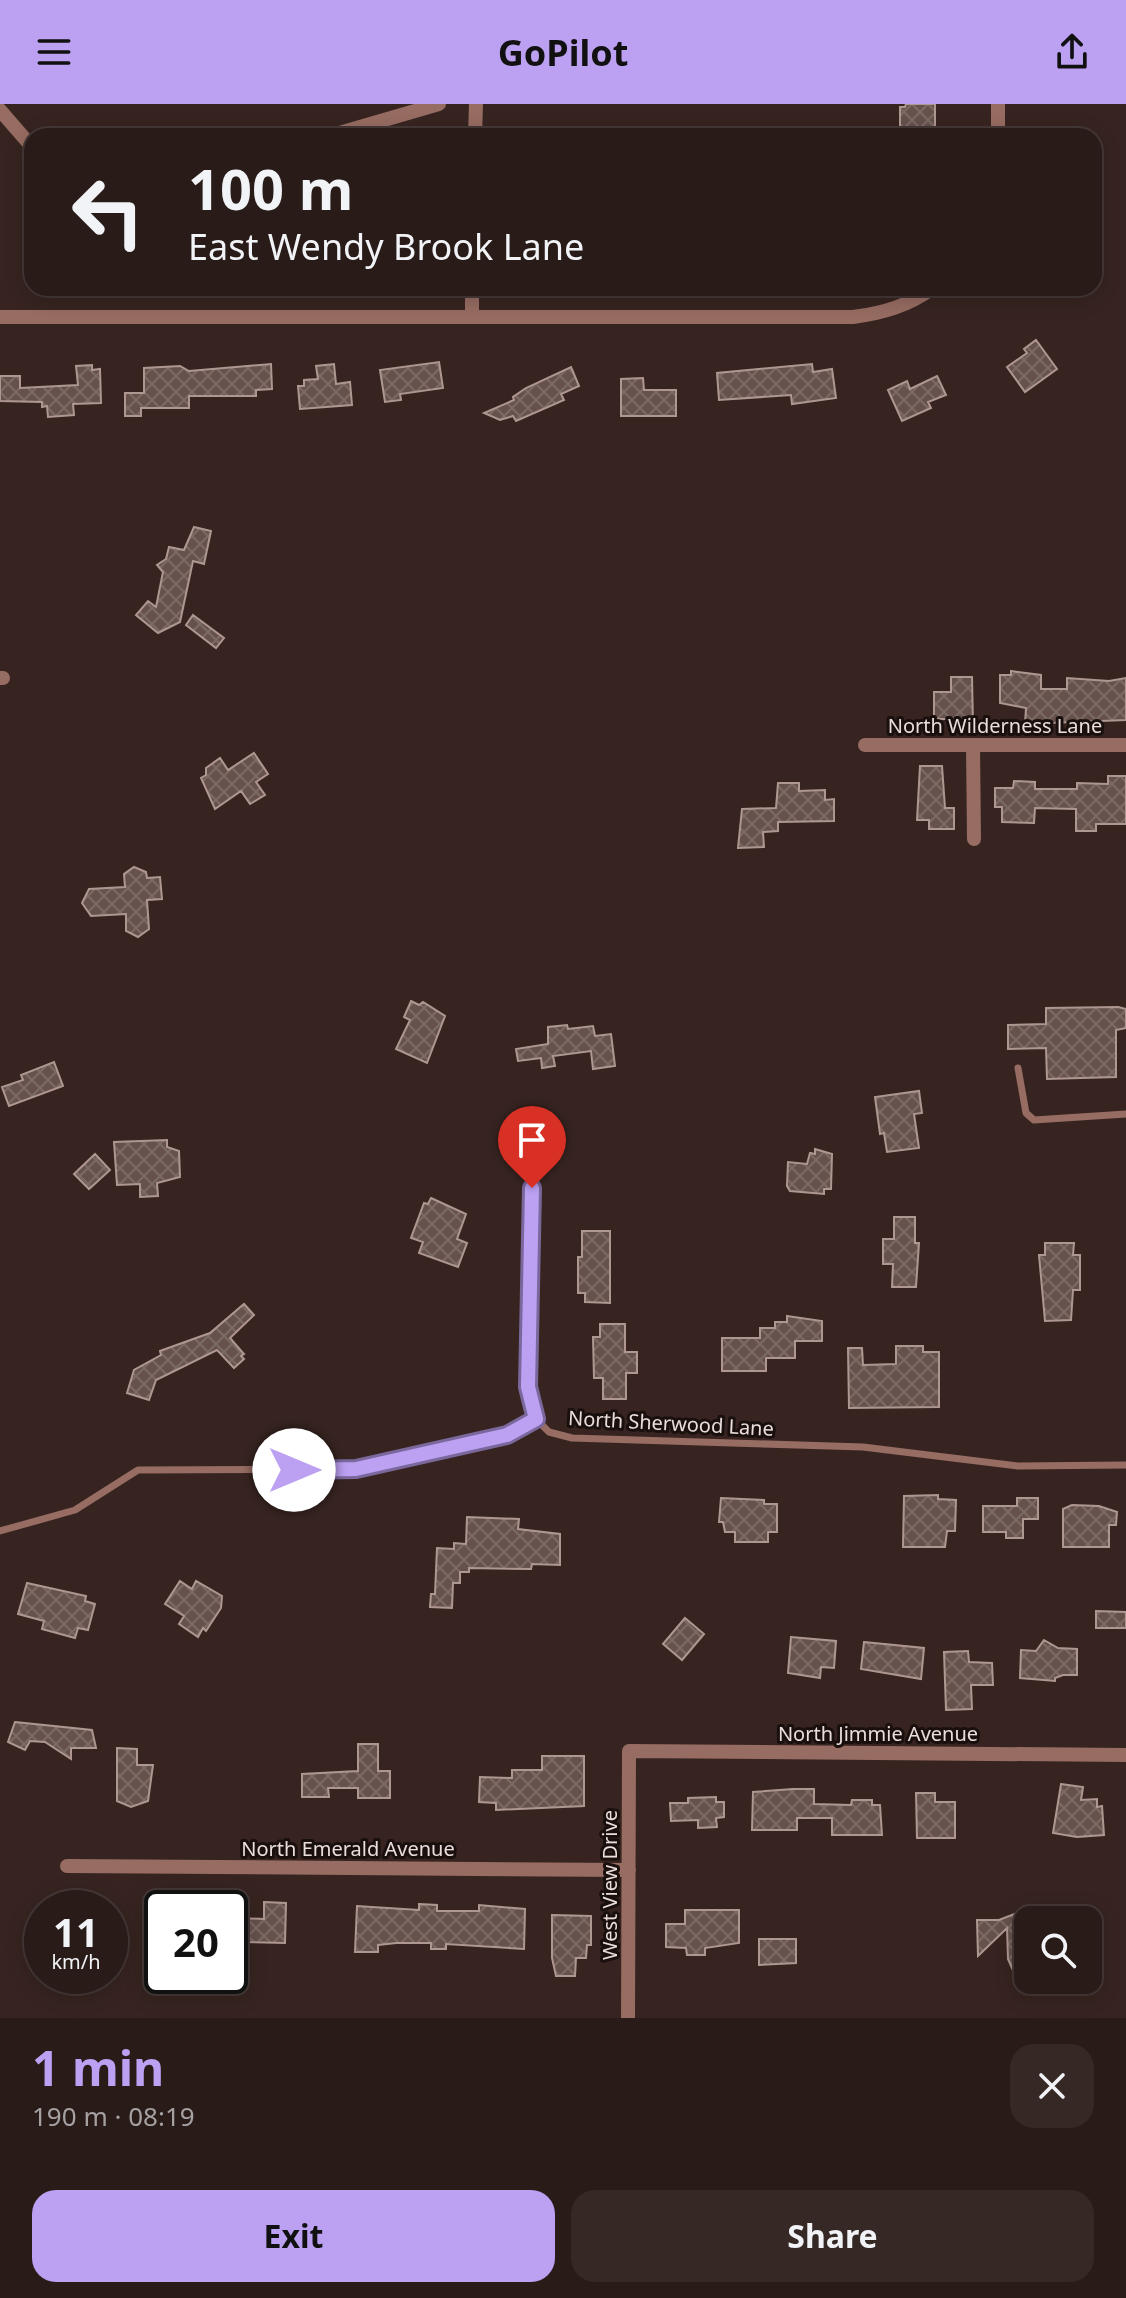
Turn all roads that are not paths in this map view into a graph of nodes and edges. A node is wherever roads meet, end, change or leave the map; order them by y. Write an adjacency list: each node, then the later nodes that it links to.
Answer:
1 (439, 104): 5 (street)
2 (476, 104): 6 (street)
3 (998, 104): 7 (street)
4 (0, 110): 8 (street)
5 (356, 128)
6 (475, 128)
7 (998, 128)
8 (24, 138)
9 (472, 296): 11 (street)
10 (921, 296): 11 (street)
11 (472, 316): 12 (street)
12 (0, 317)
13 (865, 745): 14 (street, North Wilderness Lane)
14 (973, 745): 15 (street, North Wilderness Lane); 16 (street)
15 (1126, 745)
16 (974, 839)
17 (1018, 1068): 18 (lane)
18 (1126, 1114)
19 (532, 1188): 20 (lane)
20 (536, 1419): 21 (lane, North Sherwood Lane); 22 (lane)
21 (1126, 1465)
22 (0, 1531)
23 (629, 1751): 24 (street, North Jimmie Avenue); 26 (street, West View Drive)
24 (1126, 1755)
25 (67, 1866): 26 (street, North Emerald Avenue)
26 (629, 1870): 27 (street, West View Drive)
27 (628, 2018)

